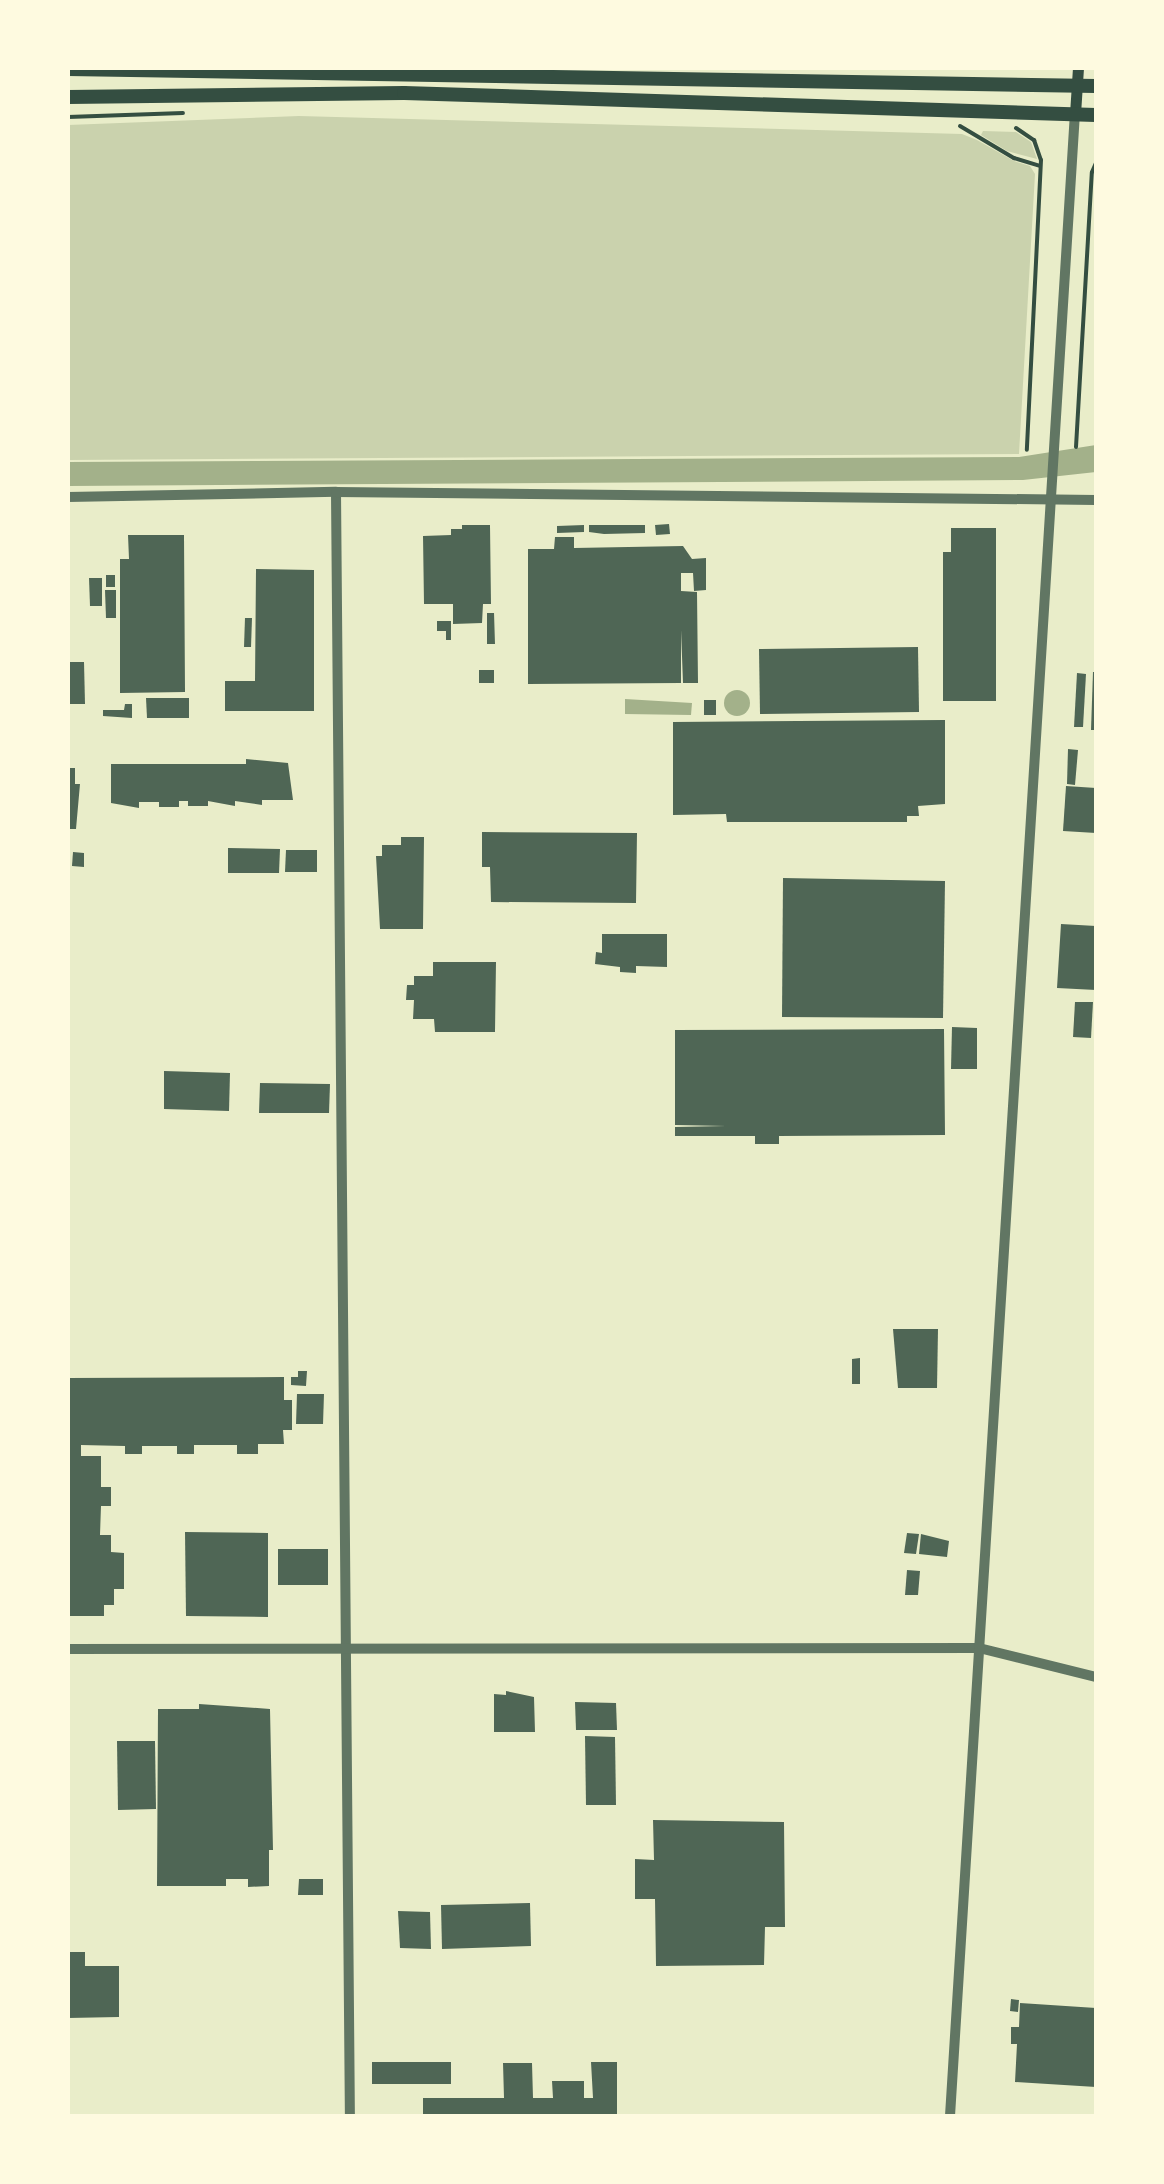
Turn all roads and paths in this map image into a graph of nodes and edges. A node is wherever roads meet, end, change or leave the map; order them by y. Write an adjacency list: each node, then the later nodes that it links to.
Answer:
1 (1078, 68): 3 (main road)
2 (68, 70): 3 (highway)
3 (1076, 86): 4 (highway); 6 (main road)
4 (1096, 86)
5 (68, 97): 6 (highway)
6 (1075, 114): 7 (highway); 15 (street)
7 (1096, 114)
8 (957, 125): 11 (path)
9 (1096, 166): 10 (path)
10 (1076, 447)
11 (1027, 450)
12 (336, 492): 13 (street); 15 (street); 16 (street)
13 (68, 497)
14 (1096, 500): 15 (street)
15 (1051, 501): 18 (street)
16 (347, 1647): 17 (street); 18 (street); 20 (street)
17 (68, 1648)
18 (979, 1648): 19 (street); 21 (street)
19 (1096, 1677)
20 (350, 2116)
21 (950, 2116)

